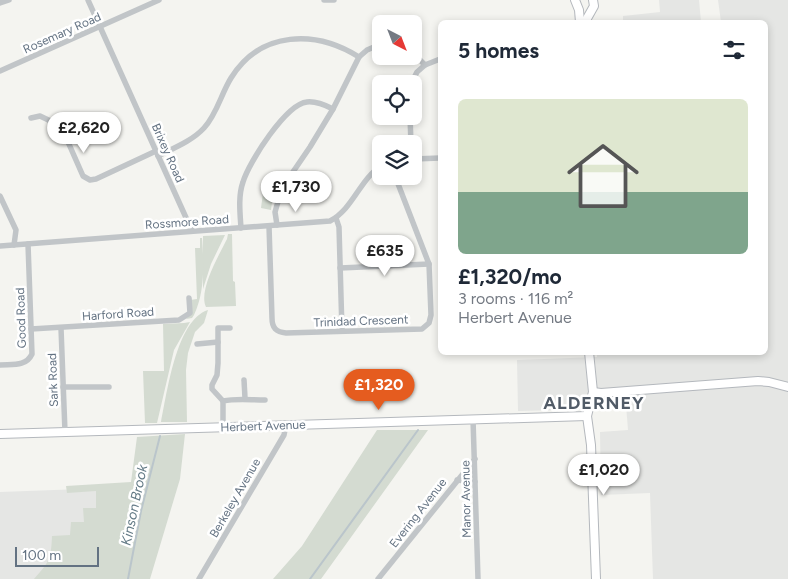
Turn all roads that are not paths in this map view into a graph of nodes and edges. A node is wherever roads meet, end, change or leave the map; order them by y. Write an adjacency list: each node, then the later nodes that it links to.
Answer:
1 (8, 0): 6 (street)
2 (88, 0): 12 (street, Brixey Road)
3 (159, 0): 7 (street, Rosemary Road)
4 (324, 0): 5 (street)
5 (334, 0)
6 (0, 3)
7 (146, 3): 12 (street, Rosemary Road)
8 (577, 3): 9 (street); 10 (street)
9 (594, 4): 11 (street)
10 (580, 20)
11 (586, 20)
12 (100, 26): 18 (street, Rosemary Road); 22 (street, Brixey Road)
13 (372, 48): 14 (street)
14 (359, 57): 20 (street); 22 (street)
15 (438, 60): 17 (street)
16 (422, 61): 17 (street)
17 (426, 65): 19 (street)
18 (0, 71)
19 (416, 75)
20 (333, 109): 29 (street); 31 (street)
21 (31, 118): 22 (street)
22 (157, 153): 32 (street, Brixey Road)
23 (438, 158): 24 (street)
24 (422, 159)
25 (372, 173): 28 (street)
26 (398, 185): 36 (street, Trinidad Crescent)
27 (0, 196): 34 (street)
28 (336, 218): 29 (street, Rossmore Road); 37 (street)
29 (277, 225): 30 (street, Rossmore Road)
30 (269, 226): 31 (street, Rossmore Road); 42 (street, Trinidad Crescent)
31 (241, 228): 32 (street, Rossmore Road)
32 (192, 231): 33 (street, Rossmore Road)
33 (28, 244): 34 (street, Rossmore Road); 41 (street, Good Road)
34 (14, 245): 35 (street, Rossmore Road)
35 (0, 246)
36 (429, 264): 37 (street); 42 (street, Trinidad Crescent)
37 (340, 268): 42 (street)
38 (189, 298): 39 (street, Harford Road)
39 (61, 328): 41 (street, Harford Road); 48 (street, Sark Road)
40 (230, 328): 43 (street)
41 (31, 329): 46 (street, Good Road)
42 (342, 331)
43 (218, 342): 44 (street); 54 (street)
44 (197, 344)
45 (589, 355): 51 (street)
46 (0, 365)
47 (244, 380): 52 (street)
48 (63, 387): 49 (street); 59 (street, Sark Road)
49 (109, 387)
50 (788, 387): 51 (street)
51 (593, 392): 55 (street)
52 (245, 398): 53 (street); 54 (street)
53 (265, 400)
54 (223, 401): 58 (street)
55 (587, 416): 56 (street, Herbert Avenue); 67 (street)
56 (473, 419): 57 (street, Herbert Avenue); 61 (street, Manor Avenue)
57 (286, 426): 58 (street, Herbert Avenue); 64 (street, Berkeley Avenue)
58 (223, 428): 59 (street, Herbert Avenue)
59 (64, 432): 60 (street, Herbert Avenue)
60 (0, 434)
61 (474, 459): 62 (street, Evering Avenue); 63 (street, Manor Avenue)
62 (456, 480): 63 (street); 65 (street, Evering Avenue)
63 (475, 482): 66 (street, Manor Avenue)
64 (199, 579)
65 (378, 579)
66 (478, 579)
67 (596, 579)

